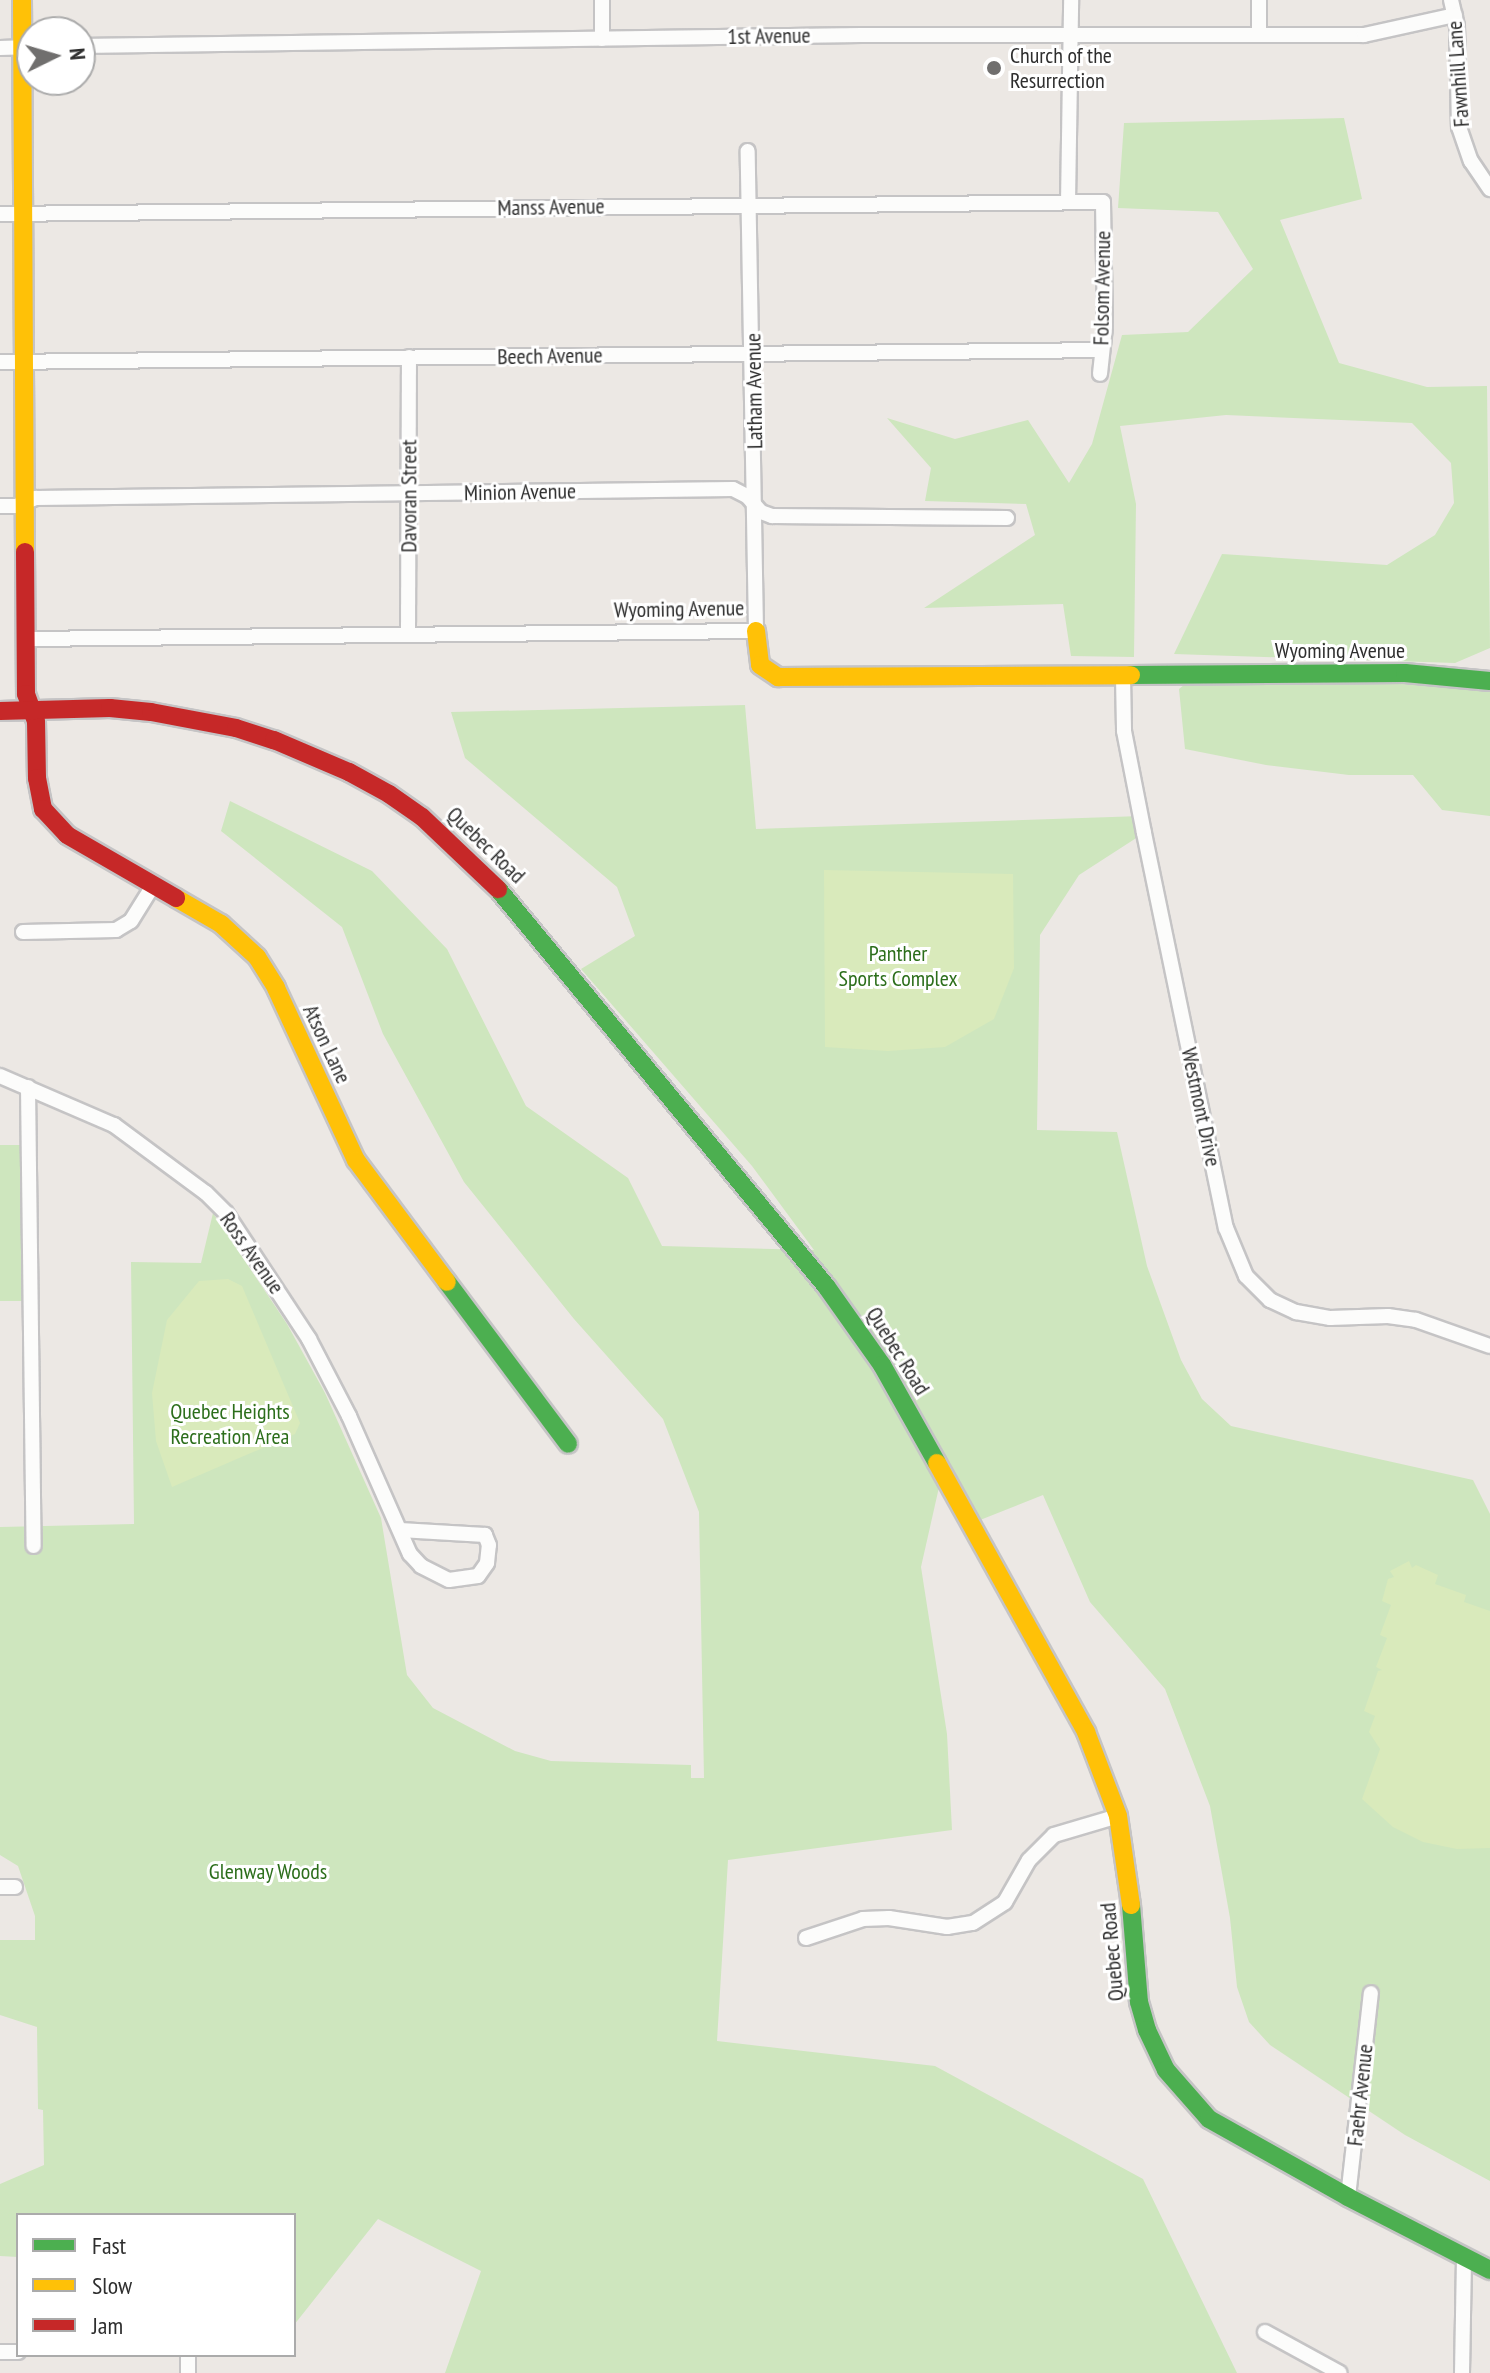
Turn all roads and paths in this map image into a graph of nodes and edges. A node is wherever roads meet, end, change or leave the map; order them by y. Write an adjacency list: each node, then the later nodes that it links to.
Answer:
1 (602, 0): 8 (street)
2 (1071, 0): 6 (street)
3 (1259, 0): 7 (street)
4 (1451, 0): 5 (street, Fawnhill Lane)
5 (1455, 15): 7 (street, 1st Avenue); 12 (street, Fawnhill Lane)
6 (1072, 33): 7 (street, 1st Avenue); 8 (street, 1st Avenue); 13 (street)
7 (1259, 35)
8 (602, 39): 9 (street, 1st Avenue)
9 (96, 46)
10 (26, 96): 16 (street, Atson Lane)
11 (748, 151): 15 (street, Latham Avenue)
12 (1490, 189)
13 (1068, 202): 14 (street, Manss Avenue); 15 (street, Manss Avenue)
14 (1103, 202): 18 (street, Folsom Avenue)
15 (752, 204): 16 (street, Manss Avenue); 19 (street, Latham Avenue)
16 (22, 213): 17 (street, Manss Avenue); 22 (street, Atson Lane)
17 (0, 214)
18 (1101, 350): 19 (street, Beech Avenue); 23 (street, Folsom Avenue)
19 (754, 353): 20 (street, Beech Avenue); 27 (street, Latham Avenue)
20 (409, 357): 22 (street, Beech Avenue); 24 (street, Davoran Street)
21 (0, 362): 22 (street, Beech Avenue)
22 (22, 362): 25 (street, Atson Lane)
23 (1100, 374)
24 (409, 494): 25 (street, Minion Avenue); 27 (street, Minion Avenue); 30 (street, Davoran Street)
25 (23, 501): 26 (street, Minion Avenue); 31 (street, Atson Lane)
26 (0, 506)
27 (755, 507): 28 (street, Minion Avenue); 29 (street, Latham Avenue)
28 (1007, 518)
29 (756, 631): 30 (street, Wyoming Avenue); 32 (street, Wyoming Avenue)
30 (408, 635): 31 (street, Wyoming Avenue)
31 (26, 639): 34 (street, Atson Lane)
32 (1123, 677): 33 (street, Wyoming Avenue); 40 (street, Westmont Drive)
33 (1490, 681)
34 (31, 710): 35 (street, Quebec Road); 36 (street, Atson Lane); 44 (street, Quebec Road)
35 (0, 711)
36 (154, 884): 37 (street); 41 (street, Atson Lane)
37 (23, 932)
38 (0, 1076): 39 (street, Ross Avenue)
39 (28, 1087): 42 (street, Ross Avenue); 43 (street)
40 (1490, 1346)
41 (568, 1444)
42 (400, 1530): 42 (street, Ross Avenue)
43 (34, 1546)
44 (1118, 1816): 45 (street); 47 (street, Quebec Road)
45 (806, 1938)
46 (1371, 1993): 47 (street, Faehr Avenue)
47 (1348, 2197): 48 (street, Quebec Road)
48 (1464, 2257): 49 (street, Quebec Road); 52 (street)
49 (1490, 2270)
50 (1265, 2332): 51 (street)
51 (1340, 2373)
52 (1462, 2373)

